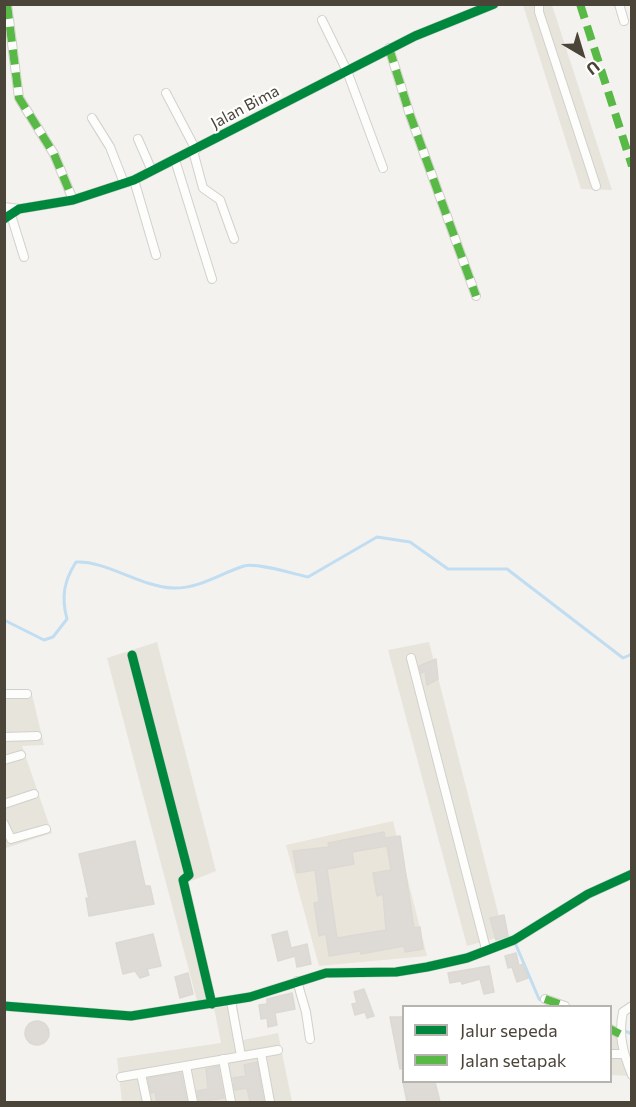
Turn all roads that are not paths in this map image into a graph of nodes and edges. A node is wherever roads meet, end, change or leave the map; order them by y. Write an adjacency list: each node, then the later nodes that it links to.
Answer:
1 (7, 4): 20 (street)
2 (494, 4): 8 (street, Jalan Bima)
3 (533, 4): 5 (street)
4 (619, 4): 7 (street)
5 (539, 8): 19 (street)
6 (322, 20): 9 (street)
7 (624, 21)
8 (389, 48): 9 (street, Jalan Bima); 28 (street)
9 (347, 71): 13 (street, Jalan Bima); 15 (street)
10 (166, 93): 13 (street)
11 (92, 118): 18 (street)
12 (138, 139): 16 (street)
13 (194, 151): 14 (street, Jalan Bima); 24 (street)
14 (175, 160): 16 (street, Jalan Bima); 27 (street)
15 (383, 168)
16 (152, 171): 17 (street, Jalan Bima)
17 (134, 180): 18 (street, Jalan Bima); 25 (street)
18 (124, 183): 20 (street, Jalan Bima)
19 (596, 186)
20 (73, 200): 22 (street, Jalan Bima)
21 (4, 207): 22 (street)
22 (19, 209): 23 (street, Jalan Bima)
23 (8, 217): 26 (street)
24 (234, 239)
25 (156, 255)
26 (24, 257)
27 (212, 279)
28 (476, 296)
29 (132, 655): 46 (street)
30 (411, 658): 42 (street)
31 (4, 694): 32 (street)
32 (27, 694)
33 (37, 736): 34 (street)
34 (4, 737)
35 (21, 755): 36 (street)
36 (4, 760)
37 (34, 794): 38 (street)
38 (4, 804)
39 (4, 824): 40 (street)
40 (46, 829)
41 (632, 874): 42 (street)
42 (486, 949): 43 (street)
43 (297, 981): 45 (street); 52 (street)
44 (545, 999): 47 (street)
45 (231, 1001): 46 (street); 57 (street)
46 (212, 1004): 48 (street)
47 (562, 1005)
48 (4, 1006)
49 (632, 1006): 51 (street)
50 (612, 1030): 51 (street)
51 (620, 1034): 56 (street)
52 (310, 1039)
53 (278, 1050): 54 (street)
54 (261, 1053): 57 (street); 66 (street)
55 (612, 1054): 56 (street)
56 (624, 1054): 61 (street)
57 (241, 1056): 58 (street)
58 (223, 1059): 59 (street); 65 (street)
59 (186, 1066): 60 (street); 64 (street)
60 (141, 1074): 62 (street); 63 (street)
61 (632, 1075)
62 (121, 1077)
63 (147, 1102)
64 (193, 1102)
65 (231, 1102)
66 (270, 1102)

